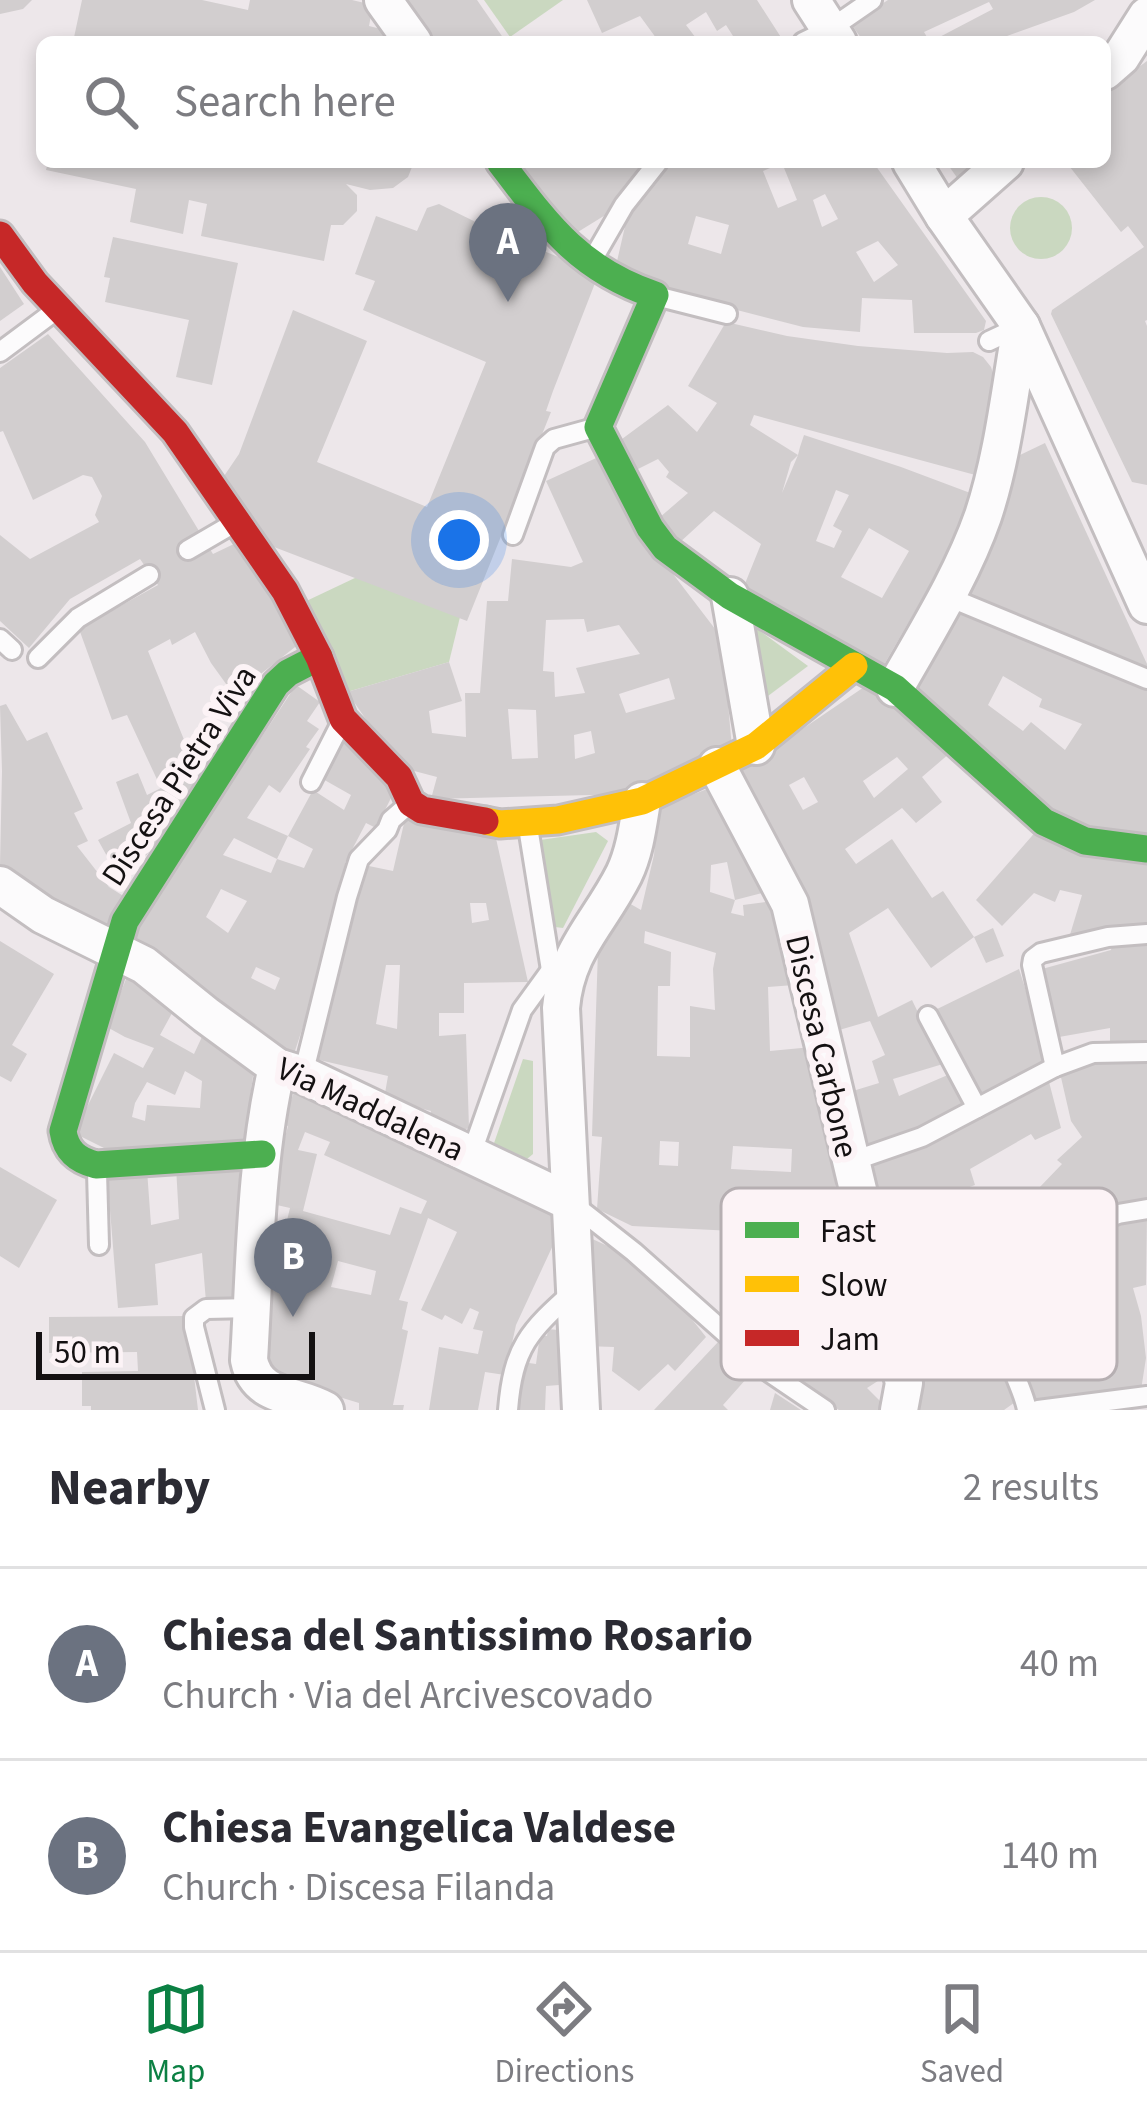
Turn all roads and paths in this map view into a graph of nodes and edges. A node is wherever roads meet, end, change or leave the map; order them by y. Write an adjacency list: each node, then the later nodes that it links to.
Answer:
1 (383, 0): 5 (street)
2 (872, 0): 4 (lane)
3 (1147, 16): 6 (street)
4 (820, 28)
5 (409, 36)
6 (1111, 66)
7 (505, 168): 13 (street)
8 (653, 168): 13 (lane)
9 (915, 168): 11 (street)
10 (998, 168): 11 (street)
11 (944, 216): 17 (street)
12 (0, 235): 15 (street)
13 (590, 265): 14 (street)
14 (655, 296): 16 (lane); 19 (street)
15 (59, 308): 18 (lane); 20 (street)
16 (728, 314)
17 (1005, 334): 22 (street); 26 (street)
18 (0, 352)
19 (598, 427): 21 (lane); 25 (street)
20 (235, 522): 23 (lane); 28 (street)
21 (513, 535)
22 (1135, 549): 27 (street)
23 (188, 550)
24 (148, 574): 29 (lane)
25 (730, 596): 30 (street); 34 (street)
26 (946, 596): 31 (lane); 32 (street)
27 (1147, 604)
28 (319, 657): 33 (street); 43 (street, Discesa Pietra Viva)
29 (38, 658)
30 (854, 666): 32 (street); 34 (street)
31 (1147, 679)
32 (895, 688): 40 (street)
33 (344, 719): 36 (lane); 38 (street)
34 (756, 746): 35 (street)
35 (717, 766): 37 (street); 52 (street, Discesa Carbone)
36 (311, 782)
37 (642, 801): 39 (street); 44 (street)
38 (411, 803): 39 (street); 48 (lane)
39 (527, 822): 44 (lane)
40 (1147, 850)
41 (0, 885): 43 (street, Via Maddalena)
42 (1147, 934): 47 (lane)
43 (116, 950): 48 (street, Via Maddalena); 53 (street, Discesa Pietra Viva)
44 (559, 972): 51 (lane); 55 (street)
45 (928, 1016): 49 (lane)
46 (1147, 1052): 47 (lane)
47 (1055, 1067): 49 (lane)
48 (290, 1071): 50 (street); 51 (street, Via Maddalena)
49 (977, 1108): 52 (lane)
50 (262, 1154): 53 (street); 60 (street)
51 (471, 1155): 55 (street, Via Maddalena)
52 (850, 1162): 54 (street, Discesa Carbone)
53 (96, 1165): 58 (lane)
54 (856, 1188)
55 (570, 1202): 59 (street); 61 (lane)
56 (1147, 1210): 57 (lane)
57 (1117, 1214)
58 (99, 1245)
59 (574, 1291): 68 (lane); 69 (street)
60 (253, 1308): 66 (lane); 67 (street)
61 (721, 1329)
62 (781, 1380): 70 (lane)
63 (903, 1380): 71 (street, Discesa Carbone)
64 (1019, 1380): 72 (lane)
65 (1147, 1396): 73 (lane)
66 (215, 1410)
67 (325, 1410)
68 (508, 1410)
69 (581, 1410)
70 (825, 1410)
71 (899, 1410)
72 (1028, 1410)
73 (1038, 1410)

